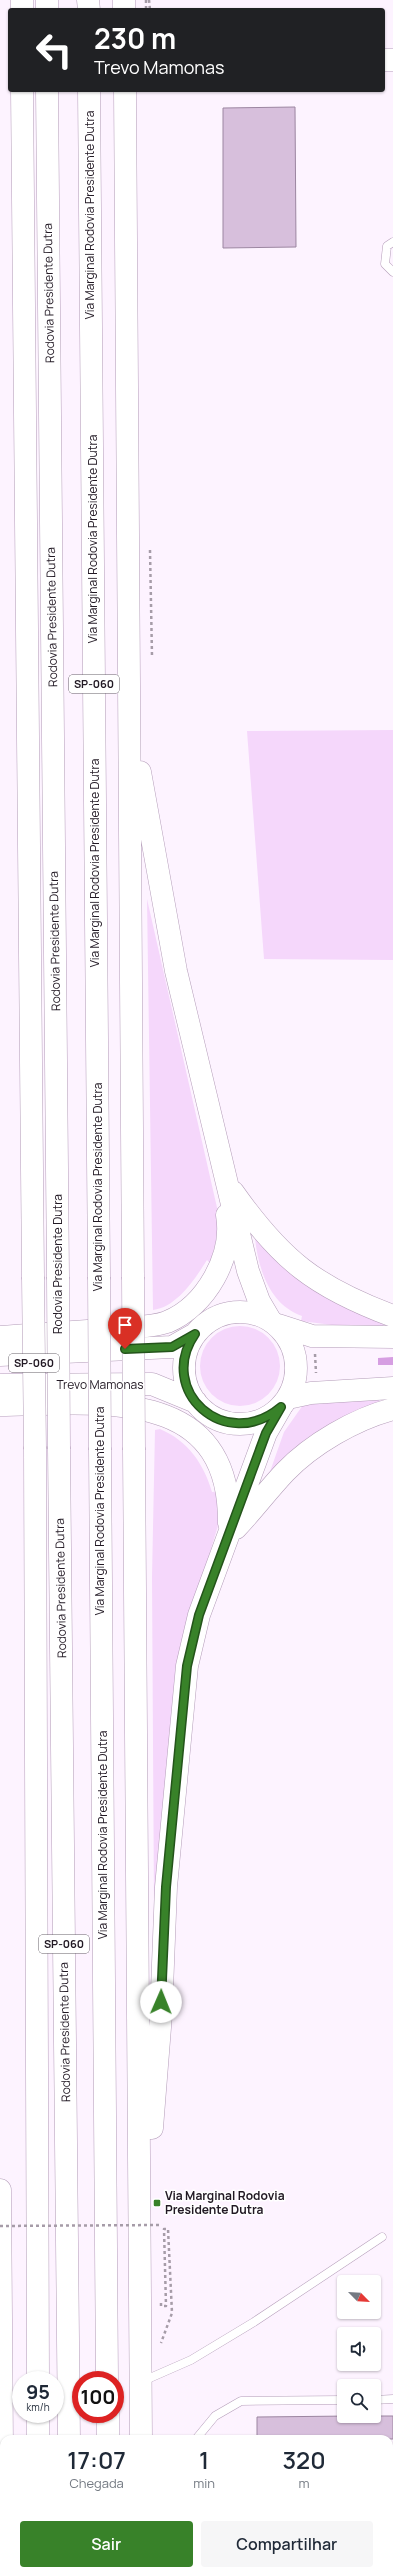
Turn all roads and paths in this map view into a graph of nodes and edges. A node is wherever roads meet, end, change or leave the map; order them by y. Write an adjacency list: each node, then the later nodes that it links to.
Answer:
1 (22, 92): 28 (main road, Rodovia Presidente Dutra / SP-060, bridge)
2 (47, 92): 39 (main road, Rodovia Presidente Dutra / SP-060, bridge)
3 (89, 92): 29 (main road, Via Marginal Rodovia Presidente Dutra / SP-060, bridge)
4 (125, 92): 7 (main road)
5 (393, 242): 6 (lane)
6 (393, 272)
7 (129, 708): 8 (main road); 22 (main road, bridge)
8 (226, 1182): 9 (main road); 10 (main road); 12 (main road)
9 (393, 1316)
10 (273, 1322): 11 (main road, Trevo Mamonas); 13 (main road, Trevo Mamonas); 18 (main road)
11 (195, 1334): 14 (main road, Trevo Mamonas); 17 (main road, Trevo Mamonas)
12 (0, 1337)
13 (393, 1337)
14 (0, 1355)
15 (0, 1385): 17 (main road, Trevo Mamonas)
16 (393, 1388): 18 (main road)
17 (196, 1402): 18 (main road, Trevo Mamonas)
18 (284, 1403): 21 (main road)
19 (0, 1405): 21 (main road)
20 (393, 1409): 21 (main road)
21 (229, 1536): 22 (main road)
22 (140, 2172): 31 (main road)
23 (0, 2190): 37 (main road)
24 (0, 2226): 25 (path, bridge)
25 (159, 2232)
26 (382, 2237): 30 (lane)
27 (161, 2298): 30 (path)
28 (38, 2371)
29 (108, 2371)
30 (161, 2372): 31 (lane)
31 (141, 2382): 41 (main road)
32 (393, 2399): 34 (lane)
33 (337, 2400): 42 (lane)
34 (381, 2400)
35 (38, 2423): 38 (main road)
36 (108, 2423): 40 (main road)
37 (2, 2435)
38 (38, 2435)
39 (69, 2435)
40 (108, 2435)
41 (141, 2435)
42 (199, 2435)

